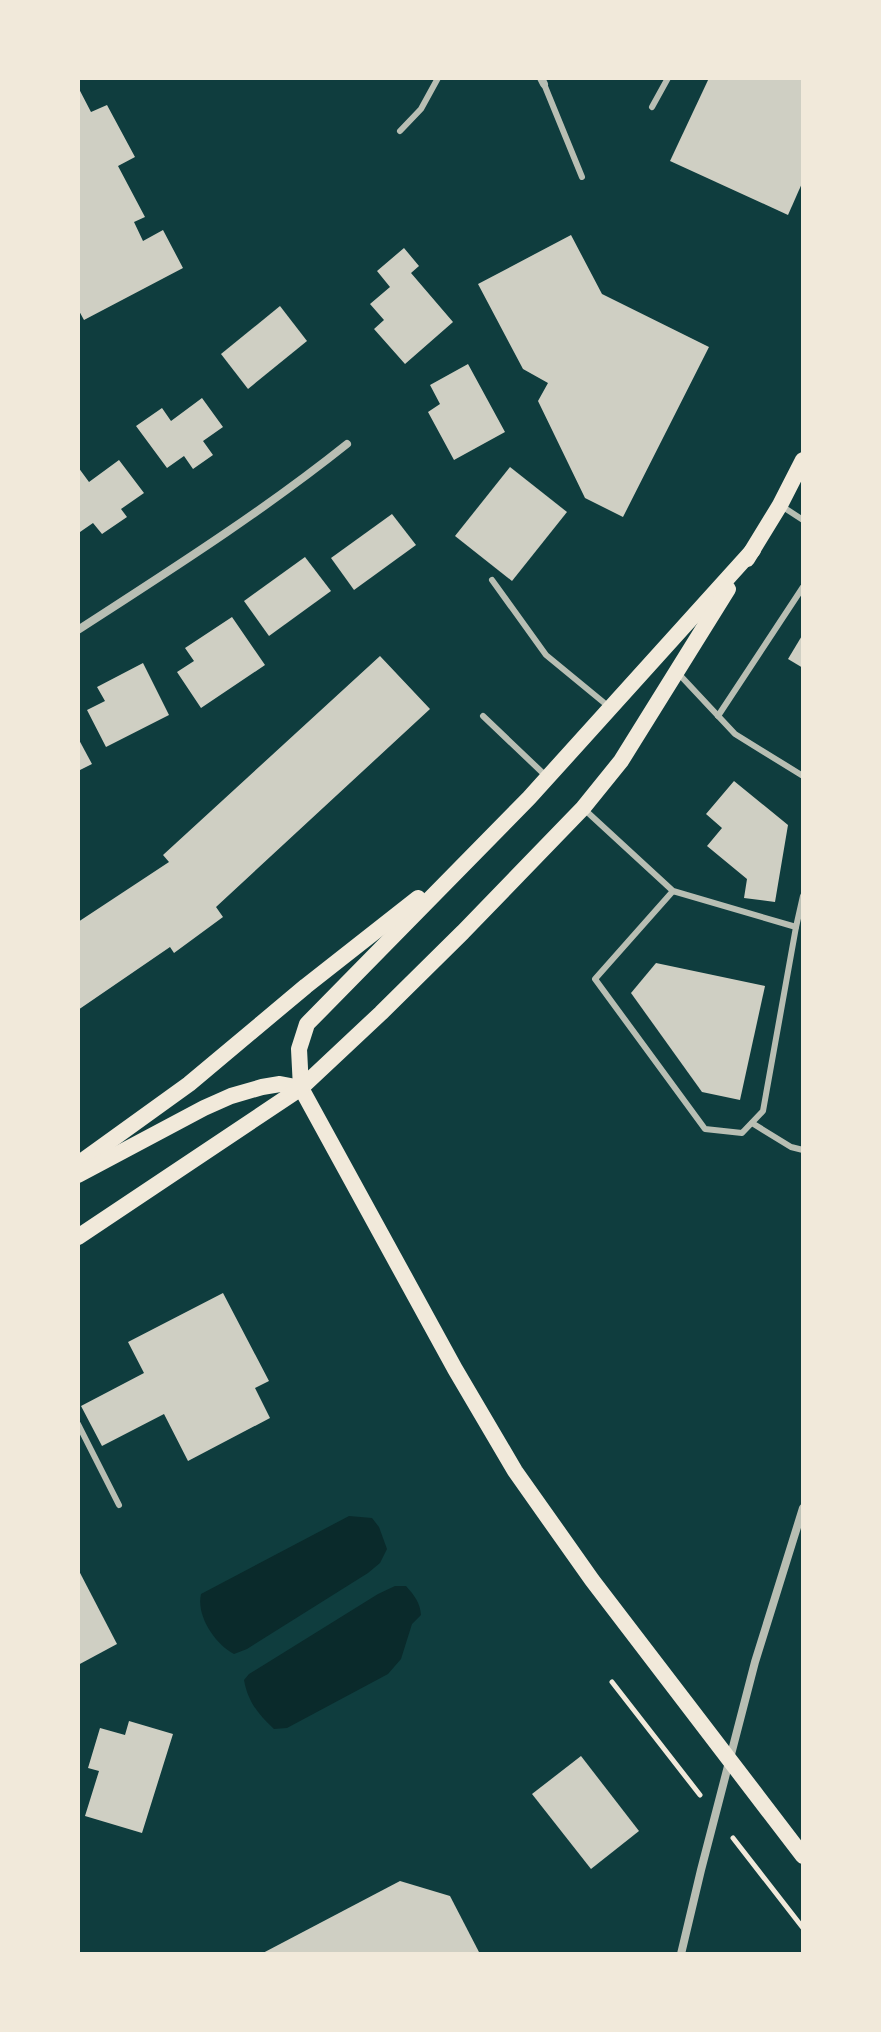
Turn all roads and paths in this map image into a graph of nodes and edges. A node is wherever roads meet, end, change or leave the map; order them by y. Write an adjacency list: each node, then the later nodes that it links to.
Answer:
1 (438, 78): 5 (lane)
2 (668, 78): 4 (lane)
3 (542, 81): 6 (lane)
4 (652, 107)
5 (400, 131)
6 (582, 177)
7 (347, 444): 14 (street)
8 (803, 460): 9 (main road)
9 (780, 505): 10 (lane); 11 (main road)
10 (803, 520)
11 (753, 550): 15 (main road); 16 (main road)
12 (492, 580): 16 (lane)
13 (803, 587): 18 (lane)
14 (78, 630)
15 (677, 672): 18 (lane); 22 (main road)
16 (611, 709): 20 (main road)
17 (483, 716): 20 (lane)
18 (718, 716): 19 (lane)
19 (803, 776)
20 (548, 778): 21 (main road)
21 (529, 798): 26 (main road); 29 (main road)
22 (583, 808): 23 (lane); 26 (main road)
23 (673, 891): 25 (lane); 27 (lane)
24 (803, 896): 25 (lane)
25 (796, 927): 27 (lane)
26 (301, 1088): 30 (main road); 31 (main road); 35 (main road)
27 (752, 1123): 28 (lane)
28 (803, 1150)
29 (78, 1164)
30 (78, 1175)
31 (78, 1237)
32 (78, 1424): 33 (lane)
33 (119, 1505)
34 (803, 1508): 36 (street)
35 (803, 1856)
36 (681, 1954)

